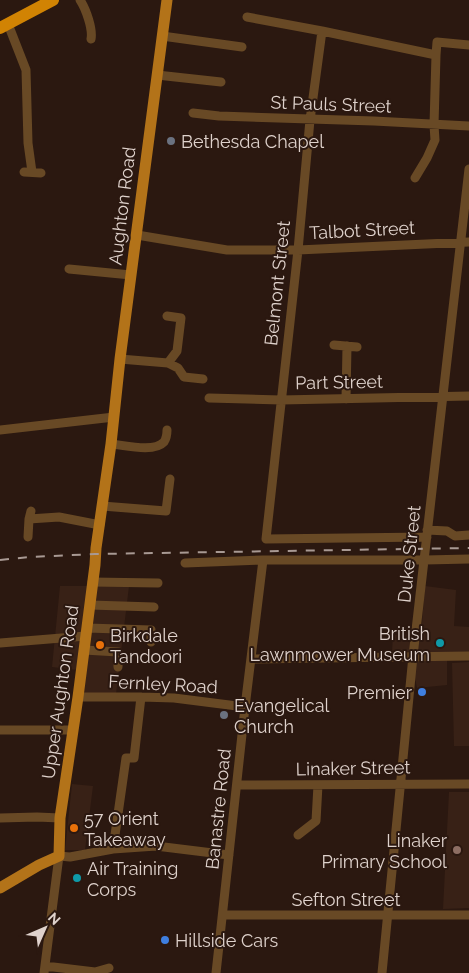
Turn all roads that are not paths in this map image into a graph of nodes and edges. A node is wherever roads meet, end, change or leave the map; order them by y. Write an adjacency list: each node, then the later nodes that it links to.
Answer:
1 (53, 0): 5 (highway)
2 (80, 0): 8 (street)
3 (166, 0): 7 (main road, Aughton Road)
4 (247, 17): 6 (street)
5 (4, 26): 19 (street)
6 (322, 31): 11 (street); 15 (street, Belmont Street)
7 (162, 36): 10 (street); 12 (main road, Aughton Road)
8 (91, 39)
9 (469, 45): 11 (street)
10 (242, 47)
11 (436, 55): 16 (street)
12 (157, 75): 13 (street); 21 (main road, Aughton Road)
13 (221, 82)
14 (192, 113): 15 (street, St Pauls Street)
15 (310, 120): 16 (street, St Pauls Street); 23 (street, Belmont Street)
16 (434, 124): 17 (street, St Pauls Street); 20 (street)
17 (469, 126)
18 (469, 169): 22 (street, Duke Street)
19 (32, 172)
20 (415, 178)
21 (137, 235): 23 (street, Talbot Street); 25 (main road, Aughton Road)
22 (464, 242): 23 (street, Talbot Street); 32 (street, Duke Street)
23 (298, 250): 35 (street, Belmont Street)
24 (69, 268): 25 (street)
25 (131, 275): 28 (main road, Aughton Road)
26 (167, 316): 29 (street)
27 (334, 345): 34 (street)
28 (120, 360): 29 (street); 36 (main road, Aughton Road)
29 (168, 363): 30 (street)
30 (203, 379)
31 (469, 396): 32 (street, Part Street)
32 (443, 397): 34 (street, Part Street); 43 (street, Duke Street)
33 (209, 398): 35 (street, Part Street)
34 (346, 399): 35 (street, Part Street)
35 (281, 400): 43 (street, Belmont Street)
36 (114, 417): 37 (street); 39 (main road, Upper Aughton Road)
37 (0, 430)
38 (167, 430): 39 (street)
39 (112, 444): 41 (main road, Upper Aughton Road)
40 (170, 479): 41 (street)
41 (102, 506): 42 (main road, Upper Aughton Road)
42 (100, 525): 45 (street); 50 (main road, Upper Aughton Road)
43 (427, 534): 44 (street); 48 (street, Duke Street)
44 (469, 535)
45 (28, 536)
46 (469, 559): 48 (street)
47 (263, 560): 48 (street); 49 (street); 60 (street, Banastre Road)
48 (425, 560): 58 (street, Duke Street)
49 (185, 563)
50 (92, 582): 51 (street); 52 (main road, Upper Aughton Road)
51 (158, 583)
52 (90, 605): 53 (street); 54 (main road, Upper Aughton Road)
53 (154, 607)
54 (86, 632): 55 (street); 56 (street); 57 (main road, Upper Aughton Road)
55 (0, 642)
56 (151, 642)
57 (84, 650): 61 (street); 62 (main road, Upper Aughton Road)
58 (413, 656): 59 (street); 60 (street); 67 (street, Duke Street)
59 (469, 656)
60 (251, 659): 64 (street, Banastre Road)
61 (118, 667)
62 (78, 697): 63 (street, Fernley Road); 66 (main road, Upper Aughton Road)
63 (141, 697): 64 (street, Fernley Road); 74 (street)
64 (246, 706): 69 (street, Banastre Road)
65 (0, 730): 66 (street)
66 (73, 730): 72 (main road, Upper Aughton Road)
67 (401, 783): 68 (street, Linaker Street); 70 (street, Linaker Street); 80 (street, Duke Street)
68 (469, 784)
69 (237, 785): 70 (street, Linaker Street); 75 (street, Banastre Road)
70 (318, 785): 73 (street)
71 (0, 818): 72 (street)
72 (60, 818): 76 (main road, Upper Aughton Road)
73 (298, 836)
74 (113, 848): 75 (street); 76 (street)
75 (229, 855): 78 (street, Banastre Road)
76 (59, 856): 77 (main road); 82 (street, Upper Aughton Road)
77 (0, 888)
78 (223, 915): 80 (street, Sefton Street); 83 (street, Banastre Road)
79 (469, 915): 80 (street, Sefton Street)
80 (388, 916): 84 (street, Duke Street)
81 (108, 968): 82 (street)
82 (44, 970)
83 (216, 973)
84 (382, 973)

